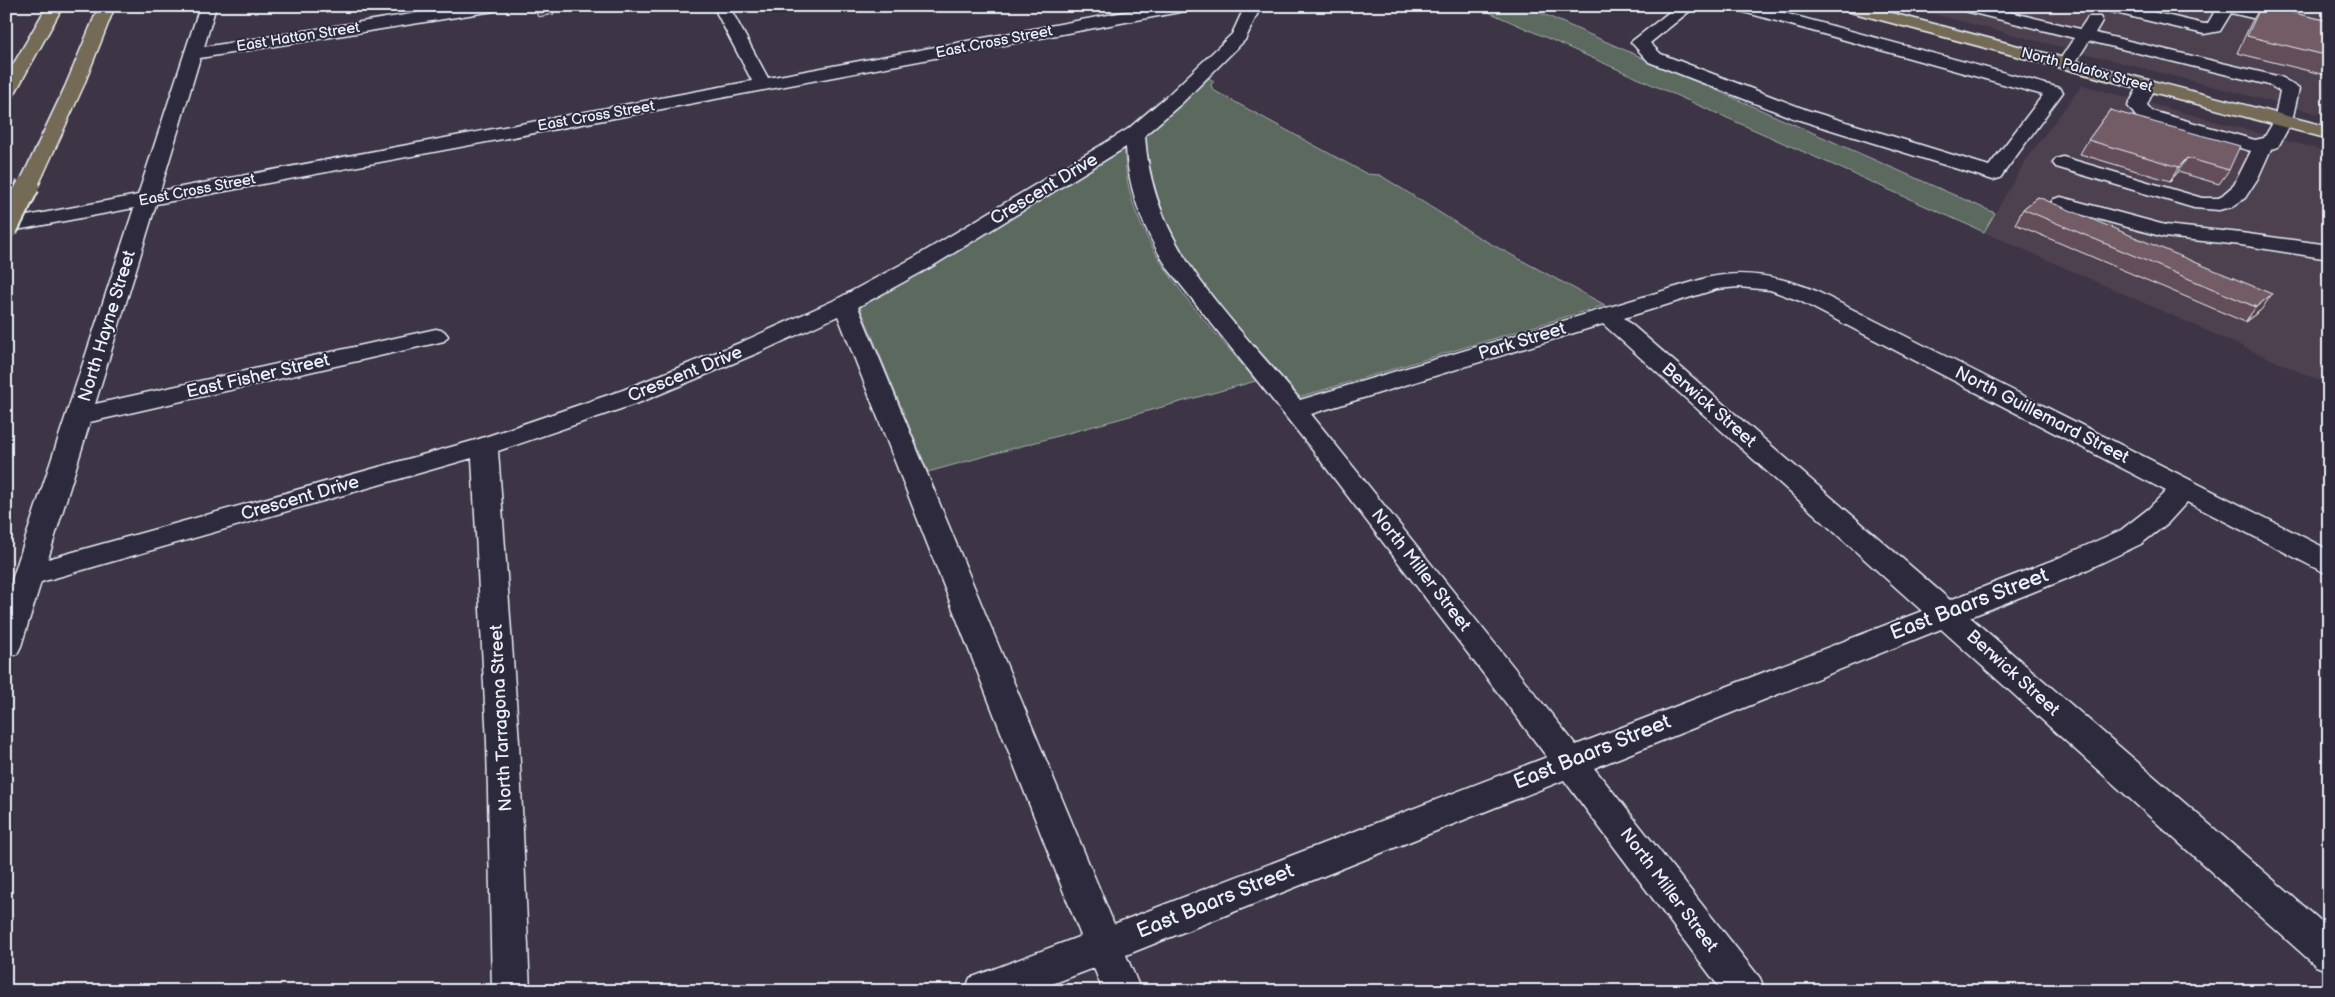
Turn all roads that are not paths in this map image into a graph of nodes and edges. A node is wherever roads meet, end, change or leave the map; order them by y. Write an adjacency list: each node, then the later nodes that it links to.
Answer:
1 (55, 6): 24 (main road)
2 (107, 6): 22 (main road)
3 (124, 6): 22 (main road)
4 (208, 6): 19 (street, North Hayne Street)
5 (494, 6): 19 (street, East Hatton Street)
6 (721, 6): 21 (street)
7 (1104, 6): 16 (street)
8 (1185, 6): 16 (street, East Cross Street)
9 (1252, 6): 26 (street, Crescent Drive)
10 (1688, 6): 11 (street)
11 (1739, 6)
12 (1845, 6): 20 (main road, North Palafox Street)
13 (1963, 6): 18 (street)
14 (2104, 6): 15 (street); 18 (street)
15 (2227, 7): 17 (street)
16 (1117, 20): 21 (street, East Cross Street)
17 (2329, 31)
18 (2085, 36): 20 (street); 25 (street)
19 (192, 54): 30 (street, North Hayne Street)
20 (2066, 64): 23 (main road, North Palafox Street)
21 (763, 85): 30 (street, East Cross Street)
22 (74, 86): 32 (main road, bridge)
23 (2147, 86): 25 (main road, North Palafox Street); 28 (street)
24 (6, 93)
25 (2283, 121): 27 (main road, North Palafox Street); 28 (street)
26 (1136, 133): 35 (street, Crescent Drive); 38 (street, North Miller Street)
27 (2329, 133)
28 (2263, 146): 29 (street)
29 (2062, 163)
30 (146, 200): 32 (street, East Cross Street); 39 (street, North Hayne Street)
31 (2062, 203): 33 (street)
32 (6, 227)
33 (2329, 252)
34 (1750, 279): 36 (street, Park Street); 41 (street, North Guillemard Street)
35 (845, 304): 40 (street, Crescent Drive); 47 (street)
36 (1607, 315): 38 (street, Park Street); 44 (street, Berwick Street)
37 (436, 336): 39 (street, East Fisher Street)
38 (1295, 410): 46 (street, North Miller Street)
39 (80, 416): 43 (street, North Hayne Street)
40 (485, 446): 43 (street, Crescent Drive); 49 (street, North Tarragona Street)
41 (2185, 488): 42 (street, North Guillemard Street); 44 (street, East Baars Street)
42 (2329, 563)
43 (29, 574): 45 (street, North Hayne Street)
44 (1945, 613): 46 (street, East Baars Street); 48 (street, Berwick Street)
45 (6, 646)
46 (1570, 760): 47 (street, East Baars Street); 52 (street, North Miller Street)
47 (1104, 946): 50 (street, East Baars Street); 51 (street)
48 (2329, 952)
49 (511, 991)
50 (984, 991)
51 (1122, 991)
52 (1746, 991)

